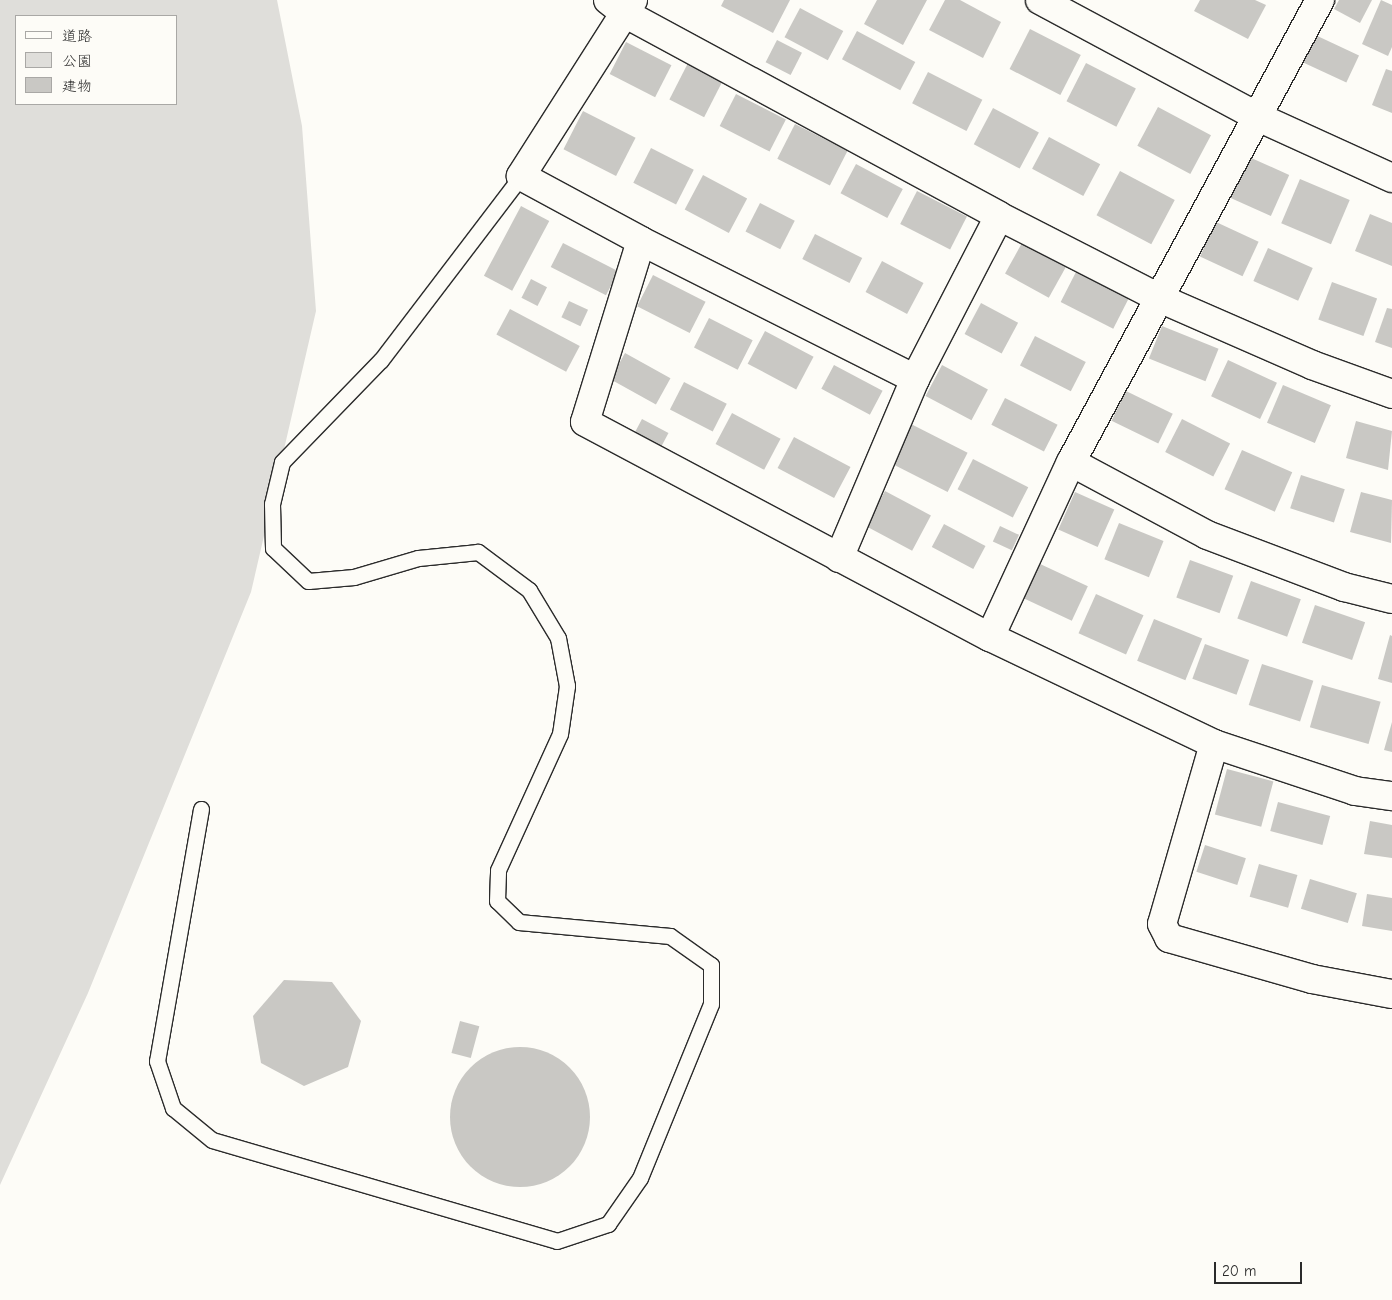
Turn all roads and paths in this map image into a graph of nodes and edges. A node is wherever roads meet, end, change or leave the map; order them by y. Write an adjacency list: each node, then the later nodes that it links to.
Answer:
1 (1040, 0): 4 (street)
2 (1320, 0): 4 (street)
3 (622, 5): 5 (street); 7 (street)
4 (1258, 117): 6 (street); 9 (street)
5 (521, 176): 8 (street); 18 (lane)
6 (1392, 178)
7 (1000, 216): 9 (street); 10 (street)
8 (641, 241): 10 (street); 13 (street)
9 (1159, 298): 11 (street); 12 (street)
10 (915, 380): 13 (street)
11 (1392, 394)
12 (1071, 462): 14 (street); 15 (street)
13 (839, 558): 15 (street)
14 (1392, 599)
15 (990, 637): 16 (street)
16 (1214, 744): 17 (street); 19 (street)
17 (1392, 796)
18 (201, 809)
19 (1392, 994)

